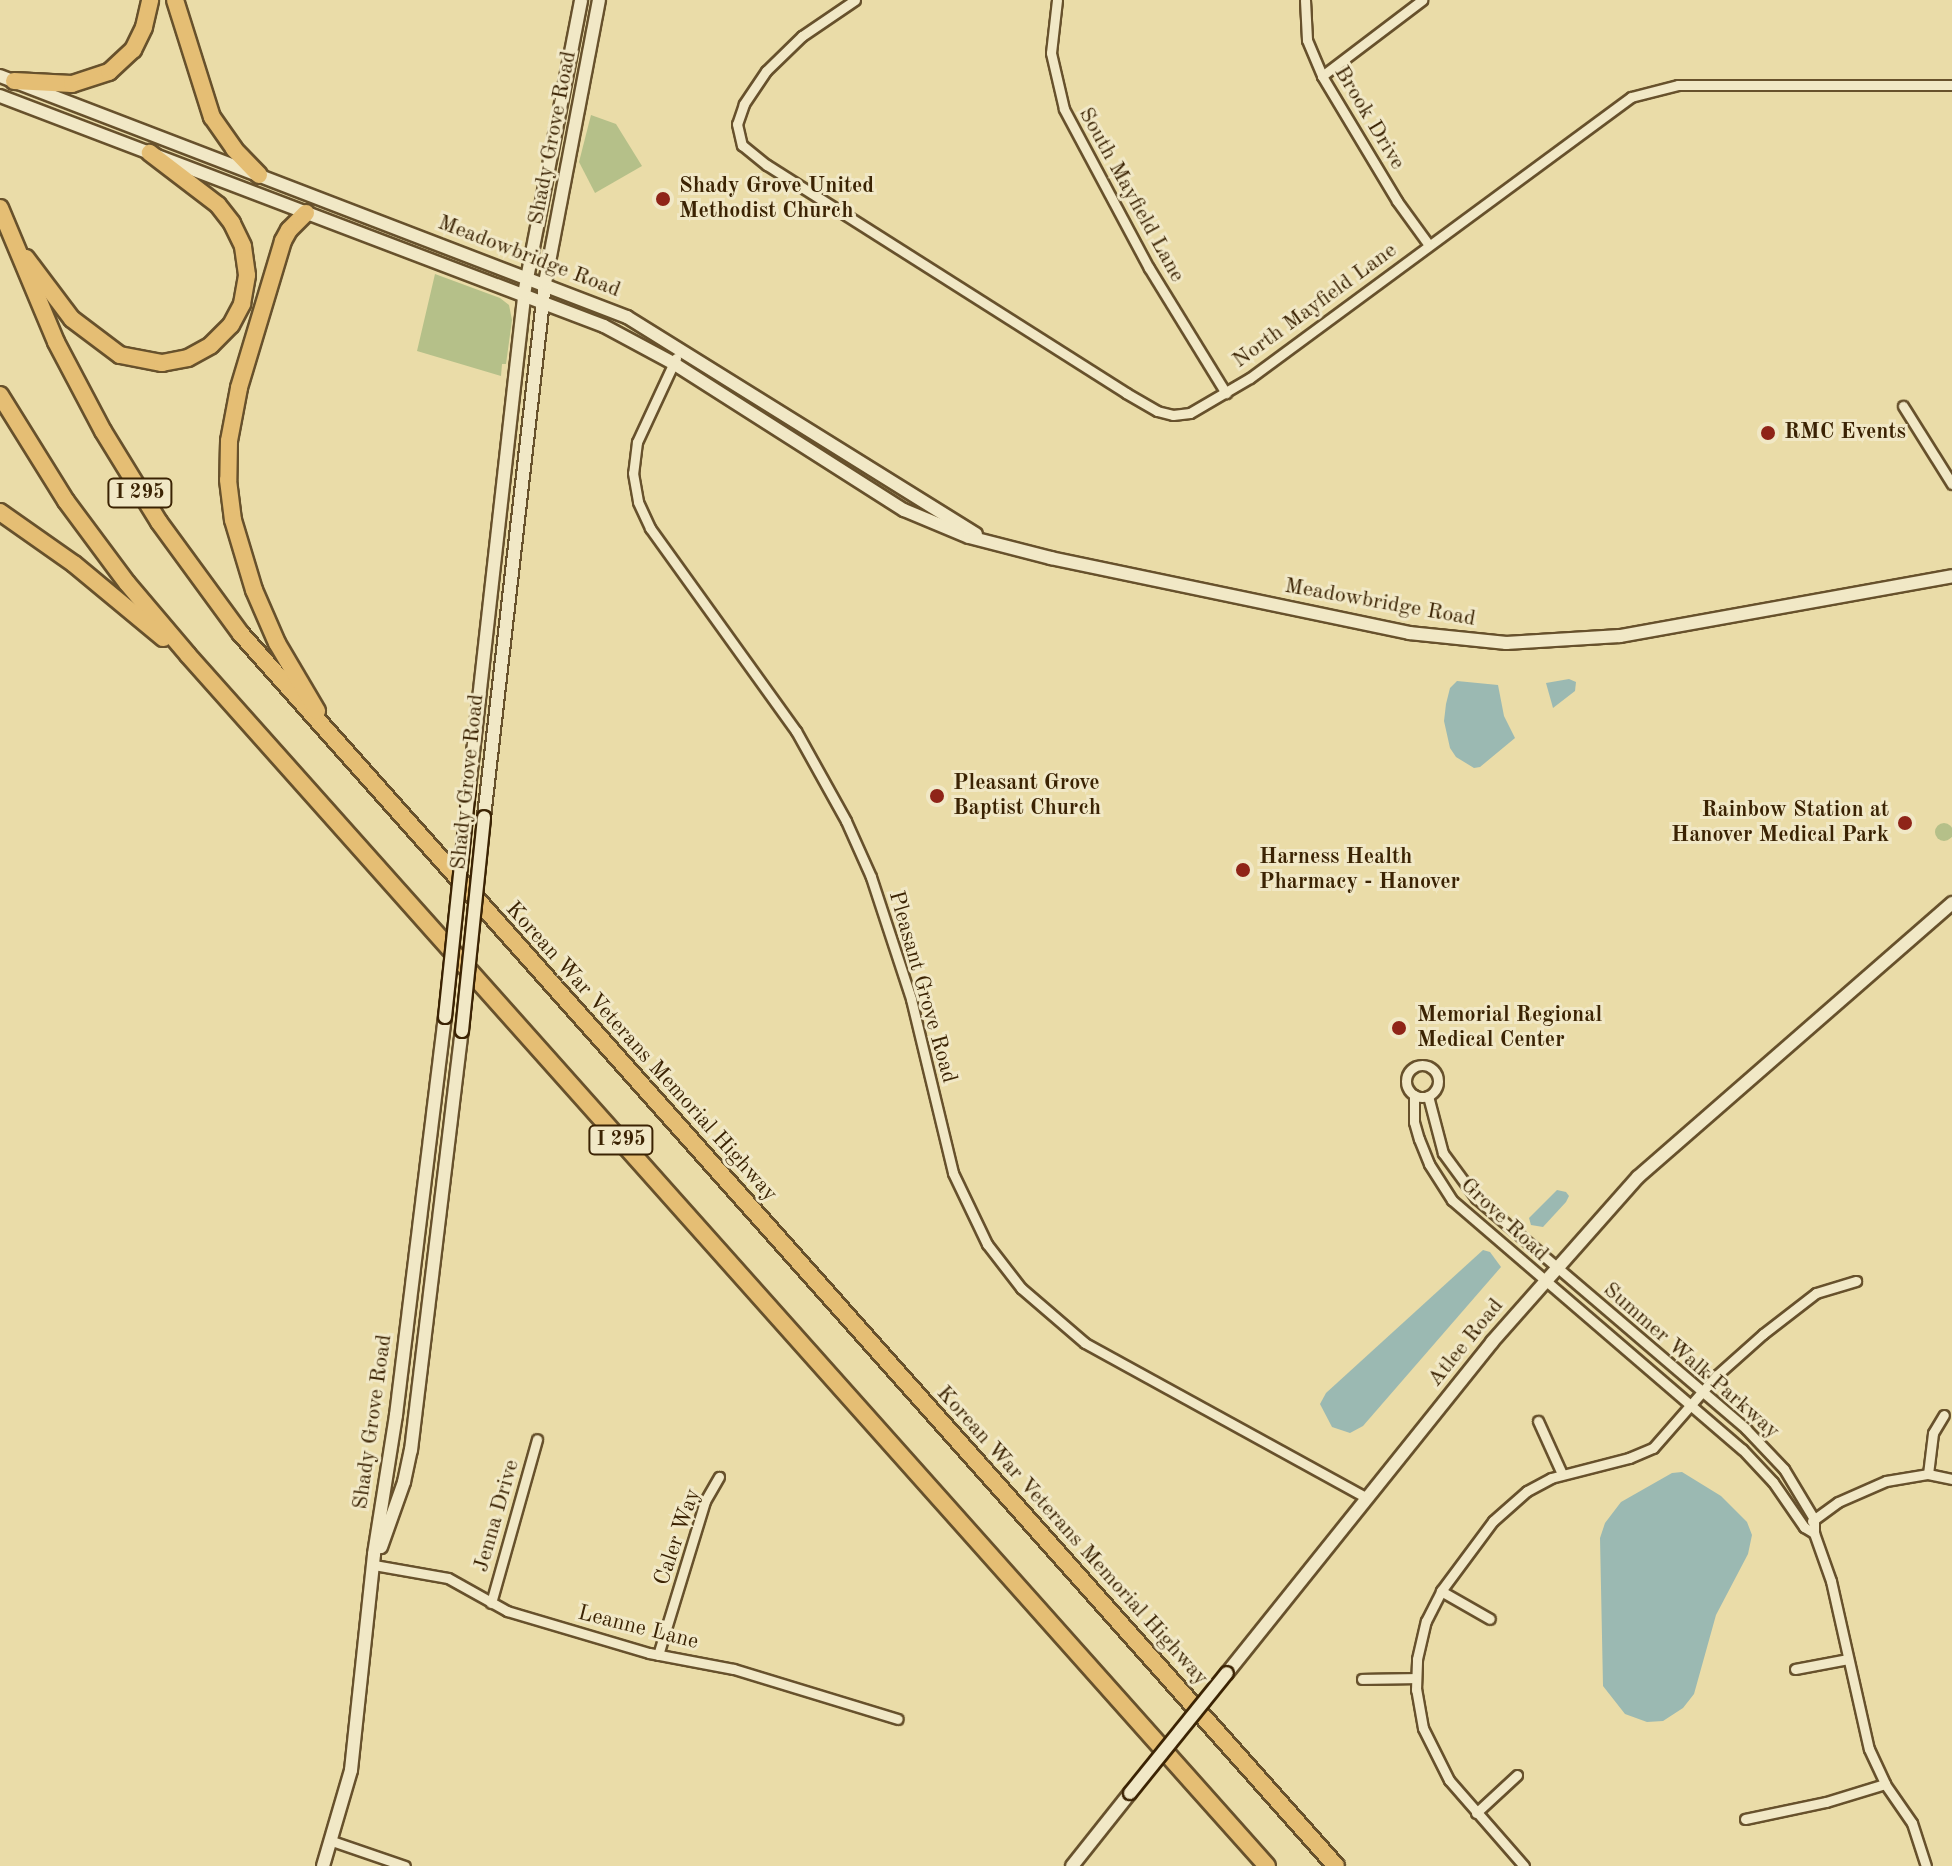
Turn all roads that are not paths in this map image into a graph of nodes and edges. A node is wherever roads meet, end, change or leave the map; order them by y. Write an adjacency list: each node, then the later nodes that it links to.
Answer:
1 (150, 0): 10 (highway)
2 (175, 0): 14 (highway)
3 (581, 0): 19 (main road, Shady Grove Road)
4 (599, 0): 20 (main road, Shady Grove Road)
5 (855, 0): 25 (street, North Mayfield Lane)
6 (1057, 0): 25 (street, South Mayfield Lane)
7 (1305, 0): 9 (street, Brook Drive)
8 (1422, 0): 9 (street)
9 (1322, 76): 18 (street, Brook Drive)
10 (7, 78): 14 (main road, Meadowbridge Road)
11 (1952, 85): 18 (street, North Mayfield Lane)
12 (0, 96): 13 (main road, Meadowbridge Road)
13 (150, 153): 16 (main road, Meadowbridge Road); 17 (highway)
14 (259, 175): 19 (main road, Meadowbridge Road)
15 (0, 208): 17 (highway, Korean War Veterans Memorial Highway / I 295)
16 (306, 213): 21 (main road, Meadowbridge Road); 33 (highway)
17 (11, 238): 33 (highway, Korean War Veterans Memorial Highway / I 295)
18 (1429, 245): 25 (street, North Mayfield Lane)
19 (527, 276): 20 (main road, Meadowbridge Road); 21 (main road, Shady Grove Road)
20 (545, 283): 22 (main road, Shady Grove Road); 23 (main road, Meadowbridge Road)
21 (524, 294): 22 (main road, Meadowbridge Road); 37 (main road, Shady Grove Road, bridge)
22 (543, 301): 24 (main road, Meadowbridge Road); 38 (main road, Shady Grove Road, bridge)
23 (681, 348): 24 (street, Pleasant Grove Road); 30 (main road, Meadowbridge Road)
24 (673, 363): 30 (main road, Meadowbridge Road); 51 (street, Pleasant Grove Road)
25 (1226, 393)
26 (0, 395): 32 (highway, I 295)
27 (1903, 406): 28 (street)
28 (1952, 484)
29 (0, 512): 32 (highway)
30 (993, 543): 31 (main road, Meadowbridge Road)
31 (1952, 576)
32 (197, 665): 73 (highway, I 295)
33 (337, 743): 74 (highway, Korean War Veterans Memorial Highway / I 295)
34 (1952, 903): 39 (main road, Atlee Road)
35 (1414, 1095): 36 (street); 36 (street, Grove Road); 40 (street, Grove Road)
36 (1428, 1096): 39 (street, Grove Road)
37 (421, 1207): 38 (main road); 55 (main road, Shady Grove Road)
38 (440, 1210): 55 (main road, Shady Grove Road)
39 (1555, 1267): 40 (main road, Atlee Road); 42 (street, Summer Walk Parkway)
40 (1543, 1281): 43 (street, Summer Walk Parkway); 51 (main road, Atlee Road)
41 (1856, 1281): 42 (street)
42 (1703, 1393): 43 (street); 52 (street, Summer Walk Parkway)
43 (1691, 1406): 47 (street); 53 (street, Summer Walk Parkway)
44 (1944, 1415): 48 (street)
45 (1538, 1421): 47 (street)
46 (537, 1439): 57 (street, Jenna Drive)
47 (1562, 1474): 56 (street)
48 (1928, 1474): 50 (street); 52 (street)
49 (719, 1477): 59 (street, Caler Way)
50 (1952, 1479)
51 (1367, 1498): 72 (main road, Atlee Road, bridge)
52 (1814, 1519): 53 (street); 54 (street)
53 (1804, 1527): 54 (street, Summer Walk Parkway)
54 (1814, 1533): 60 (street)
55 (374, 1565): 57 (street, Leanne Lane); 69 (main road, Shady Grove Road)
56 (1441, 1591): 58 (street); 62 (street)
57 (491, 1603): 59 (street, Leanne Lane)
58 (1490, 1619)
59 (658, 1655): 64 (street, Leanne Lane)
60 (1848, 1659): 61 (street); 66 (street)
61 (1795, 1669)
62 (1416, 1678): 63 (street); 67 (street)
63 (1362, 1679)
64 (898, 1719)
65 (1517, 1775): 67 (street)
66 (1885, 1784): 68 (street); 76 (street)
67 (1476, 1813): 75 (street)
68 (1745, 1819)
69 (332, 1841): 70 (main road, Shady Grove Road); 71 (street)
70 (323, 1866)
71 (405, 1866)
72 (1072, 1866)
73 (1267, 1866)
74 (1336, 1866)
75 (1524, 1866)
76 (1926, 1866)

